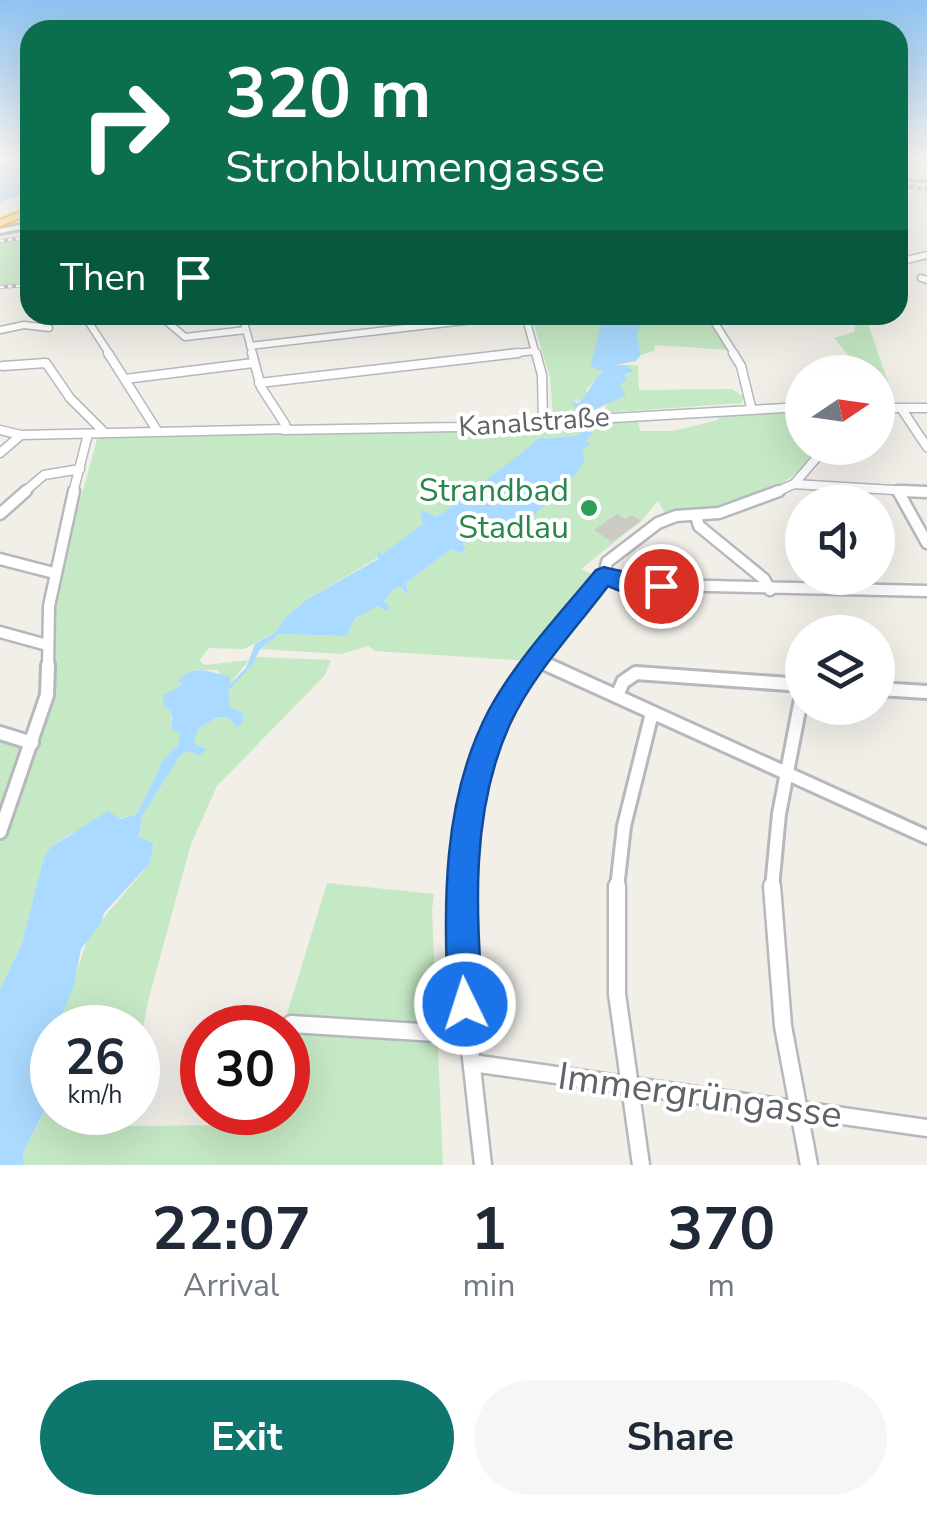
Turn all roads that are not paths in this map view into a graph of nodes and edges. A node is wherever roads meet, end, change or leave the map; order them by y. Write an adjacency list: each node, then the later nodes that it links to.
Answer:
1 (91, 325): 14 (street)
2 (171, 325): 9 (street)
3 (245, 325): 9 (street)
4 (430, 325): 10 (street)
5 (528, 325): 11 (street)
6 (716, 325): 16 (street)
7 (48, 328): 8 (street)
8 (0, 330)
9 (246, 330): 10 (street)
10 (250, 346): 12 (street)
11 (535, 351): 15 (street); 21 (street)
12 (253, 363): 14 (street); 15 (street)
13 (3, 366): 25 (street)
14 (125, 378): 24 (street)
15 (259, 383): 23 (street)
16 (751, 407): 17 (street, Kanalstraße); 21 (street, Kanalstraße)
17 (785, 407)
18 (895, 408): 19 (street)
19 (901, 408): 20 (street); 28 (street)
20 (927, 408)
21 (542, 422): 23 (street, Kanalstraße)
22 (0, 430): 27 (street, Kanalstraße)
23 (284, 430): 24 (street, Kanalstraße)
24 (158, 432): 25 (street, Kanalstraße)
25 (105, 433): 26 (street, Kanalstraße)
26 (88, 434): 27 (street, Kanalstraße); 31 (street)
27 (21, 435): 29 (street)
28 (927, 447)
29 (0, 452)
30 (811, 465): 32 (street)
31 (80, 469): 35 (street); 39 (street)
32 (794, 484): 33 (street); 36 (street)
33 (898, 490): 34 (street); 37 (street)
34 (927, 492)
35 (0, 514)
36 (696, 516): 40 (street); 41 (street)
37 (927, 542)
38 (0, 558): 39 (street)
39 (54, 573): 44 (street)
40 (604, 576): 41 (street); 45 (street)
41 (770, 590): 42 (street)
42 (927, 591)
43 (0, 632): 44 (street)
44 (46, 645): 53 (street)
45 (536, 660): 49 (street); 58 (street)
46 (785, 684): 49 (street)
47 (895, 691): 48 (street)
48 (927, 692)
49 (617, 696): 50 (street)
50 (652, 713): 54 (street); 60 (street)
51 (796, 725): 54 (street)
52 (0, 733): 53 (street)
53 (32, 744): 55 (street)
54 (787, 774): 56 (street); 61 (street)
55 (0, 832)
56 (927, 837)
57 (310, 1025): 58 (street)
58 (468, 1035): 59 (street)
59 (472, 1063): 60 (street, Immergrüngasse); 63 (street)
60 (624, 1083): 61 (street, Immergrüngasse); 64 (street)
61 (796, 1108): 62 (street, Immergrüngasse); 65 (street)
62 (927, 1128)
63 (483, 1165)
64 (642, 1165)
65 (809, 1165)

